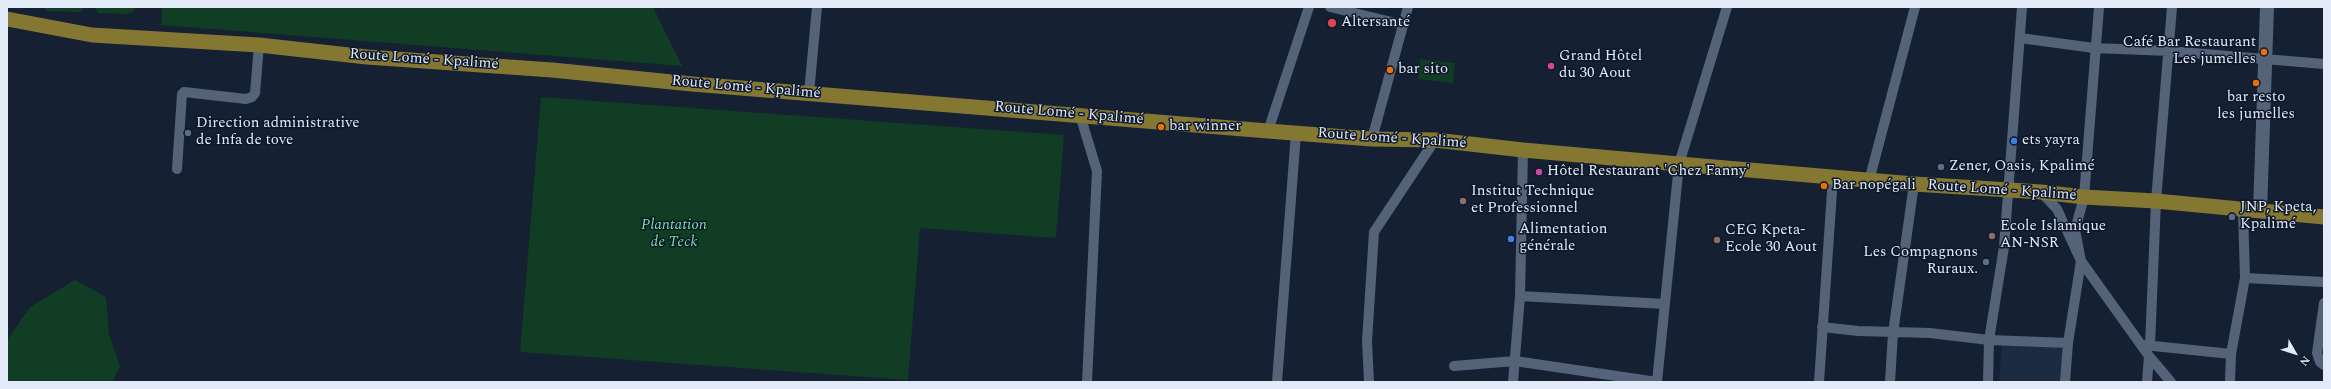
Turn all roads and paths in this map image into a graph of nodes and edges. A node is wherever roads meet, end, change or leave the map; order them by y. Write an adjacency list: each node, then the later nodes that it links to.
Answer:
1 (817, 7): 19 (street)
2 (1309, 7): 21 (street)
3 (1330, 7): 12 (street)
4 (1408, 7): 12 (street)
5 (1727, 7): 26 (street)
6 (1915, 7): 29 (street)
7 (2022, 7): 13 (street)
8 (2099, 7): 15 (street)
9 (2172, 7): 16 (street)
10 (2267, 7): 17 (street)
11 (7, 19): 14 (main road, Route Lomé - Kpalimé)
12 (1404, 25): 23 (street)
13 (2020, 38): 15 (street); 31 (street)
14 (259, 44): 19 (main road, Route Lomé - Kpalimé); 27 (street)
15 (2094, 48): 16 (street); 33 (street)
16 (2169, 51): 17 (street); 34 (street)
17 (2264, 59): 18 (street); 36 (street)
18 (2324, 64)
19 (809, 93): 20 (main road, Route Lomé - Kpalimé)
20 (1080, 115): 21 (main road, Route Lomé - Kpalimé); 53 (street)
21 (1268, 131): 22 (main road, Route Lomé - Kpalimé)
22 (1296, 133): 23 (main road, Route Lomé - Kpalimé); 54 (street)
23 (1372, 139): 24 (main road, Route Lomé - Kpalimé)
24 (1435, 140): 25 (main road, Route Lomé - Kpalimé); 55 (street)
25 (1523, 150): 26 (main road, Route Lomé - Kpalimé); 41 (street)
26 (1679, 164): 28 (main road, Route Lomé - Kpalimé); 43 (street)
27 (177, 168)
28 (1833, 177): 29 (main road, Route Lomé - Kpalimé); 44 (street)
29 (1869, 181): 30 (main road, Route Lomé - Kpalimé)
30 (1914, 184): 31 (main road, Route Lomé - Kpalimé); 45 (street)
31 (2009, 190): 32 (main road, Route Lomé - Kpalimé); 46 (street)
32 (2042, 192): 33 (main road, Route Lomé - Kpalimé); 38 (street)
33 (2084, 197): 34 (main road, Route Lomé - Kpalimé); 38 (street)
34 (2156, 201): 35 (main road, Route Lomé - Kpalimé); 48 (street)
35 (2243, 211): 36 (main road, Route Lomé - Kpalimé); 39 (street)
36 (2260, 211): 37 (main road, Route Lomé - Kpalimé)
37 (2324, 217)
38 (2081, 261): 47 (street); 48 (street)
39 (2244, 278): 40 (street); 49 (street)
40 (2324, 282)
41 (1520, 296): 43 (street); 50 (street)
42 (2324, 302): 51 (street)
43 (1665, 304): 57 (street)
44 (1822, 327): 45 (street); 58 (street)
45 (1893, 333): 46 (street); 59 (street)
46 (1989, 340): 47 (street); 60 (street)
47 (2068, 343): 61 (street)
48 (2147, 349): 49 (street); 62 (street); 63 (street)
49 (2231, 354): 64 (street)
50 (1515, 361): 52 (street); 56 (street); 57 (street)
51 (2324, 365)
52 (1454, 366)
53 (1087, 382)
54 (1277, 382)
55 (1369, 382)
56 (1513, 382)
57 (1657, 382)
58 (1819, 382)
59 (1890, 382)
60 (1988, 382)
61 (2065, 382)
62 (2147, 382)
63 (2171, 382)
64 (2230, 382)

